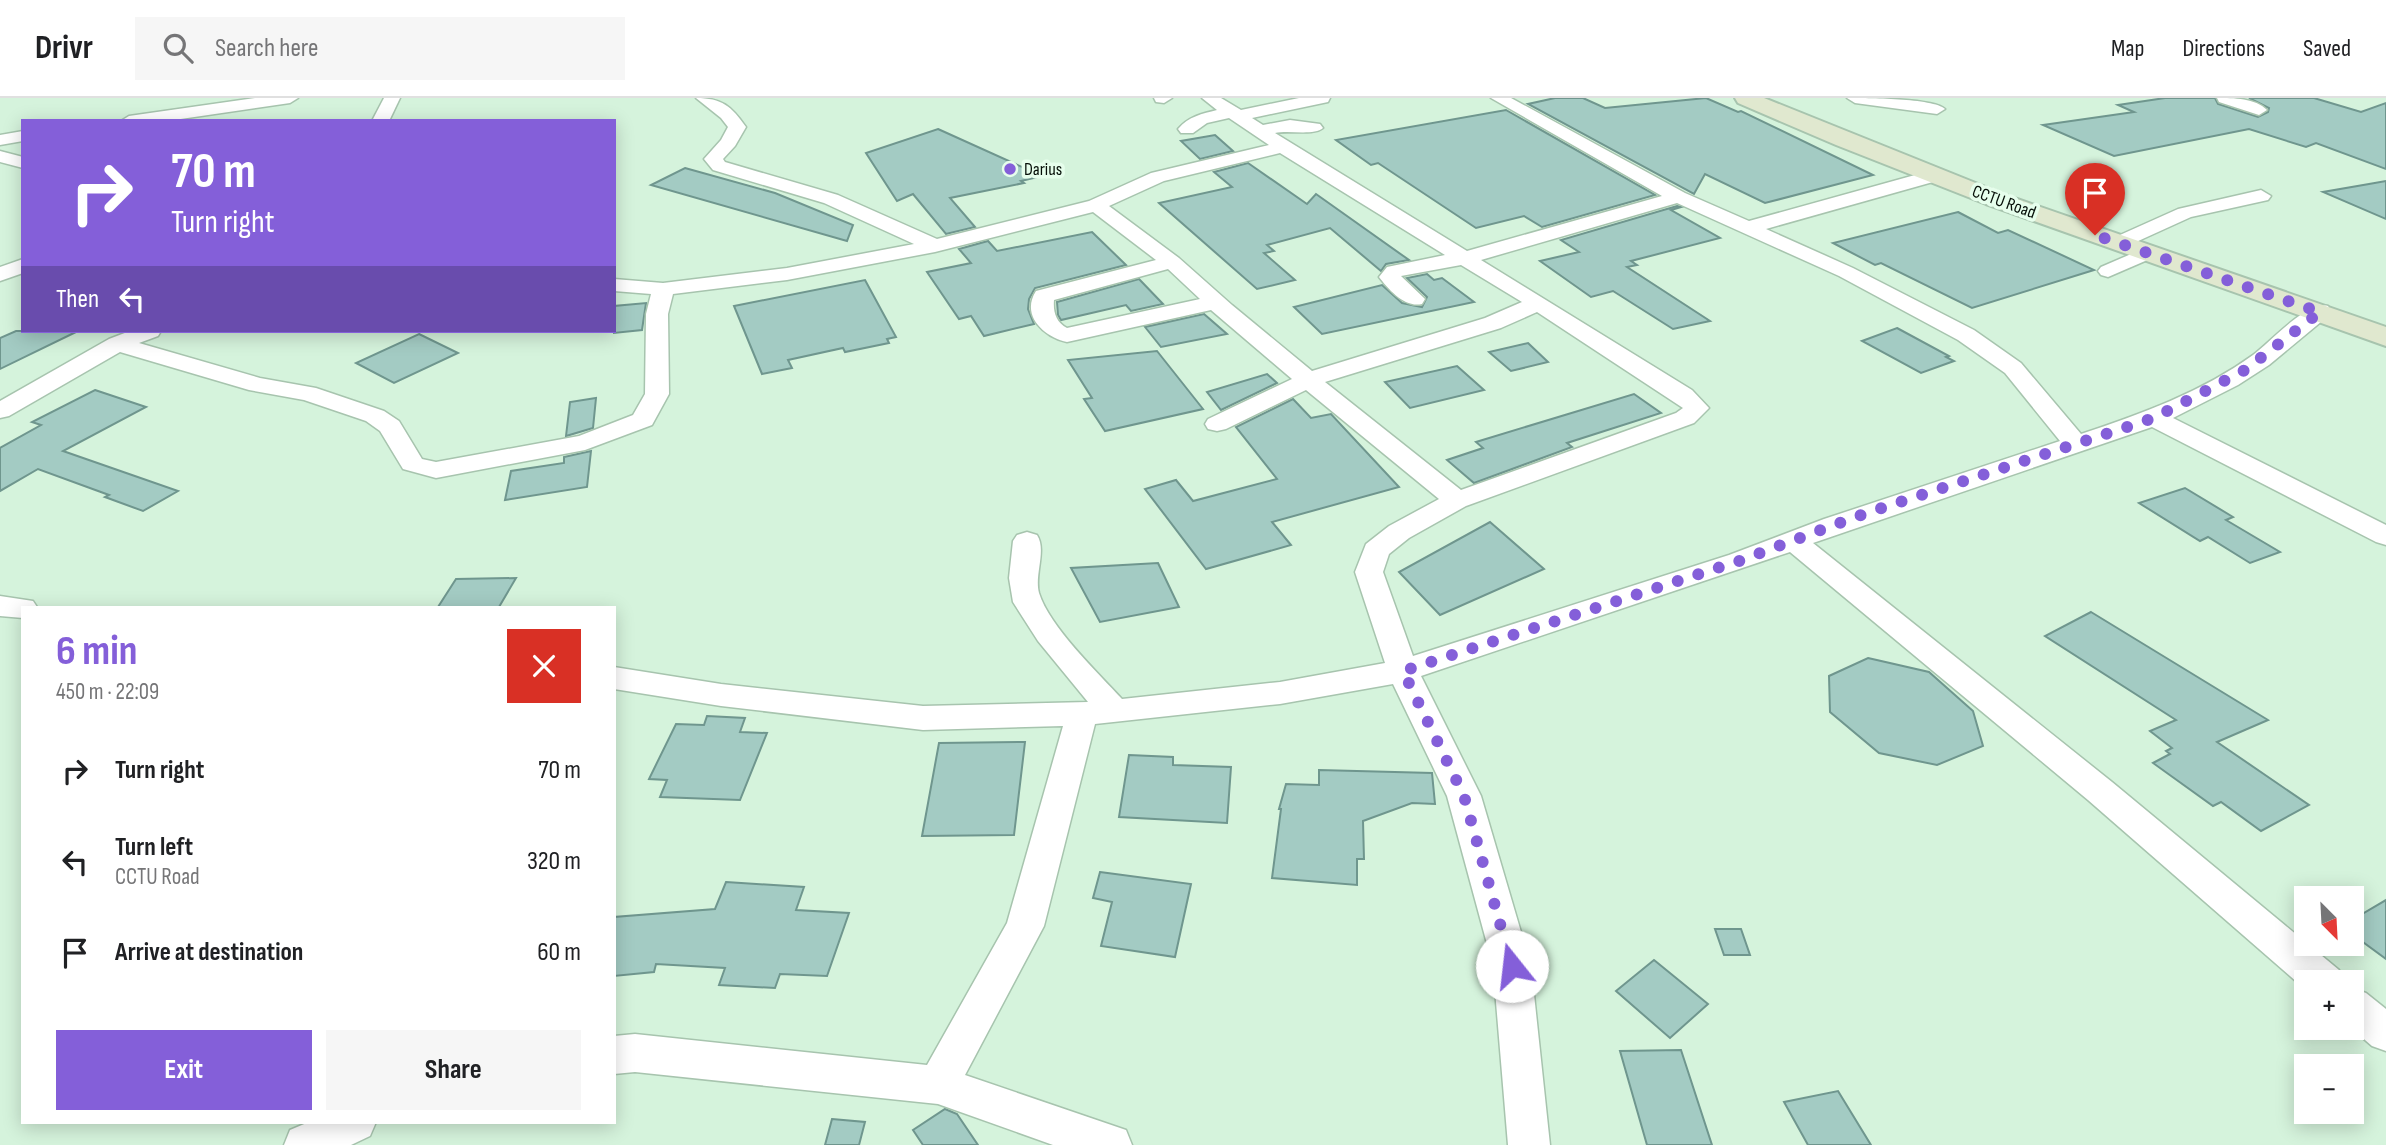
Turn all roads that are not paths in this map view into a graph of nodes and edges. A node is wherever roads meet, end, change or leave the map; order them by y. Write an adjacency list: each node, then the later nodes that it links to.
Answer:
1 (289, 98): 13 (street)
2 (392, 98): 14 (street)
3 (704, 98): 32 (street)
4 (1210, 98): 12 (street)
5 (1322, 98): 12 (street)
6 (1499, 98): 25 (street)
7 (1746, 98): 23 (street, CCTU Road)
8 (1855, 98): 10 (street)
9 (2225, 98): 11 (street)
10 (1937, 109)
11 (2259, 110)
12 (1235, 114): 16 (street); 17 (street)
13 (143, 119)
14 (381, 119)
15 (1314, 128): 17 (street)
16 (1187, 129)
17 (1261, 131): 20 (street)
18 (21, 136): 19 (street)
19 (0, 139)
20 (1283, 147): 26 (street); 29 (street)
21 (0, 156): 22 (street)
22 (21, 162)
23 (1933, 176): 28 (street); 31 (street, CCTU Road)
24 (2261, 196): 31 (street)
25 (1678, 198): 28 (street); 34 (street)
26 (1096, 205): 32 (street); 35 (street)
27 (1450, 223): 29 (street)
28 (1747, 228): 38 (street)
29 (1425, 232): 30 (street); 34 (street)
30 (1395, 242)
31 (2118, 243): 33 (street, CCTU Road)
32 (935, 246): 42 (street)
33 (2145, 254): 37 (street); 46 (street, CCTU Road)
34 (1464, 258): 43 (street); 45 (street)
35 (1172, 262): 44 (street); 44 (street)
36 (21, 266): 39 (street)
37 (2108, 271)
38 (1846, 272): 40 (street); 54 (street)
39 (0, 275)
40 (1814, 283)
41 (616, 285): 42 (street)
42 (663, 289): 49 (street)
43 (1414, 299)
44 (1216, 302): 50 (street)
45 (1538, 303): 50 (street); 55 (street)
46 (2320, 312): 48 (street, CCTU Road); 52 (street)
47 (145, 333): 49 (street)
48 (2386, 337)
49 (117, 344): 51 (street)
50 (1308, 380): 53 (street); 55 (street)
51 (0, 411)
52 (2154, 418): 54 (street); 56 (street)
53 (1217, 424)
54 (2077, 444): 58 (street)
55 (1457, 500): 61 (street)
56 (2386, 536)
57 (1027, 541): 63 (street)
58 (1794, 541): 61 (street); 64 (street)
59 (0, 606): 60 (street)
60 (21, 608)
61 (1403, 671): 63 (street); 72 (street)
62 (616, 678): 63 (street)
63 (1098, 712): 68 (street)
64 (2311, 970)
65 (2364, 1015): 66 (street)
66 (2386, 1033)
67 (616, 1055): 68 (street)
68 (938, 1085): 71 (street)
69 (351, 1124): 70 (street)
70 (305, 1145)
71 (1111, 1145)
72 (1530, 1145)

